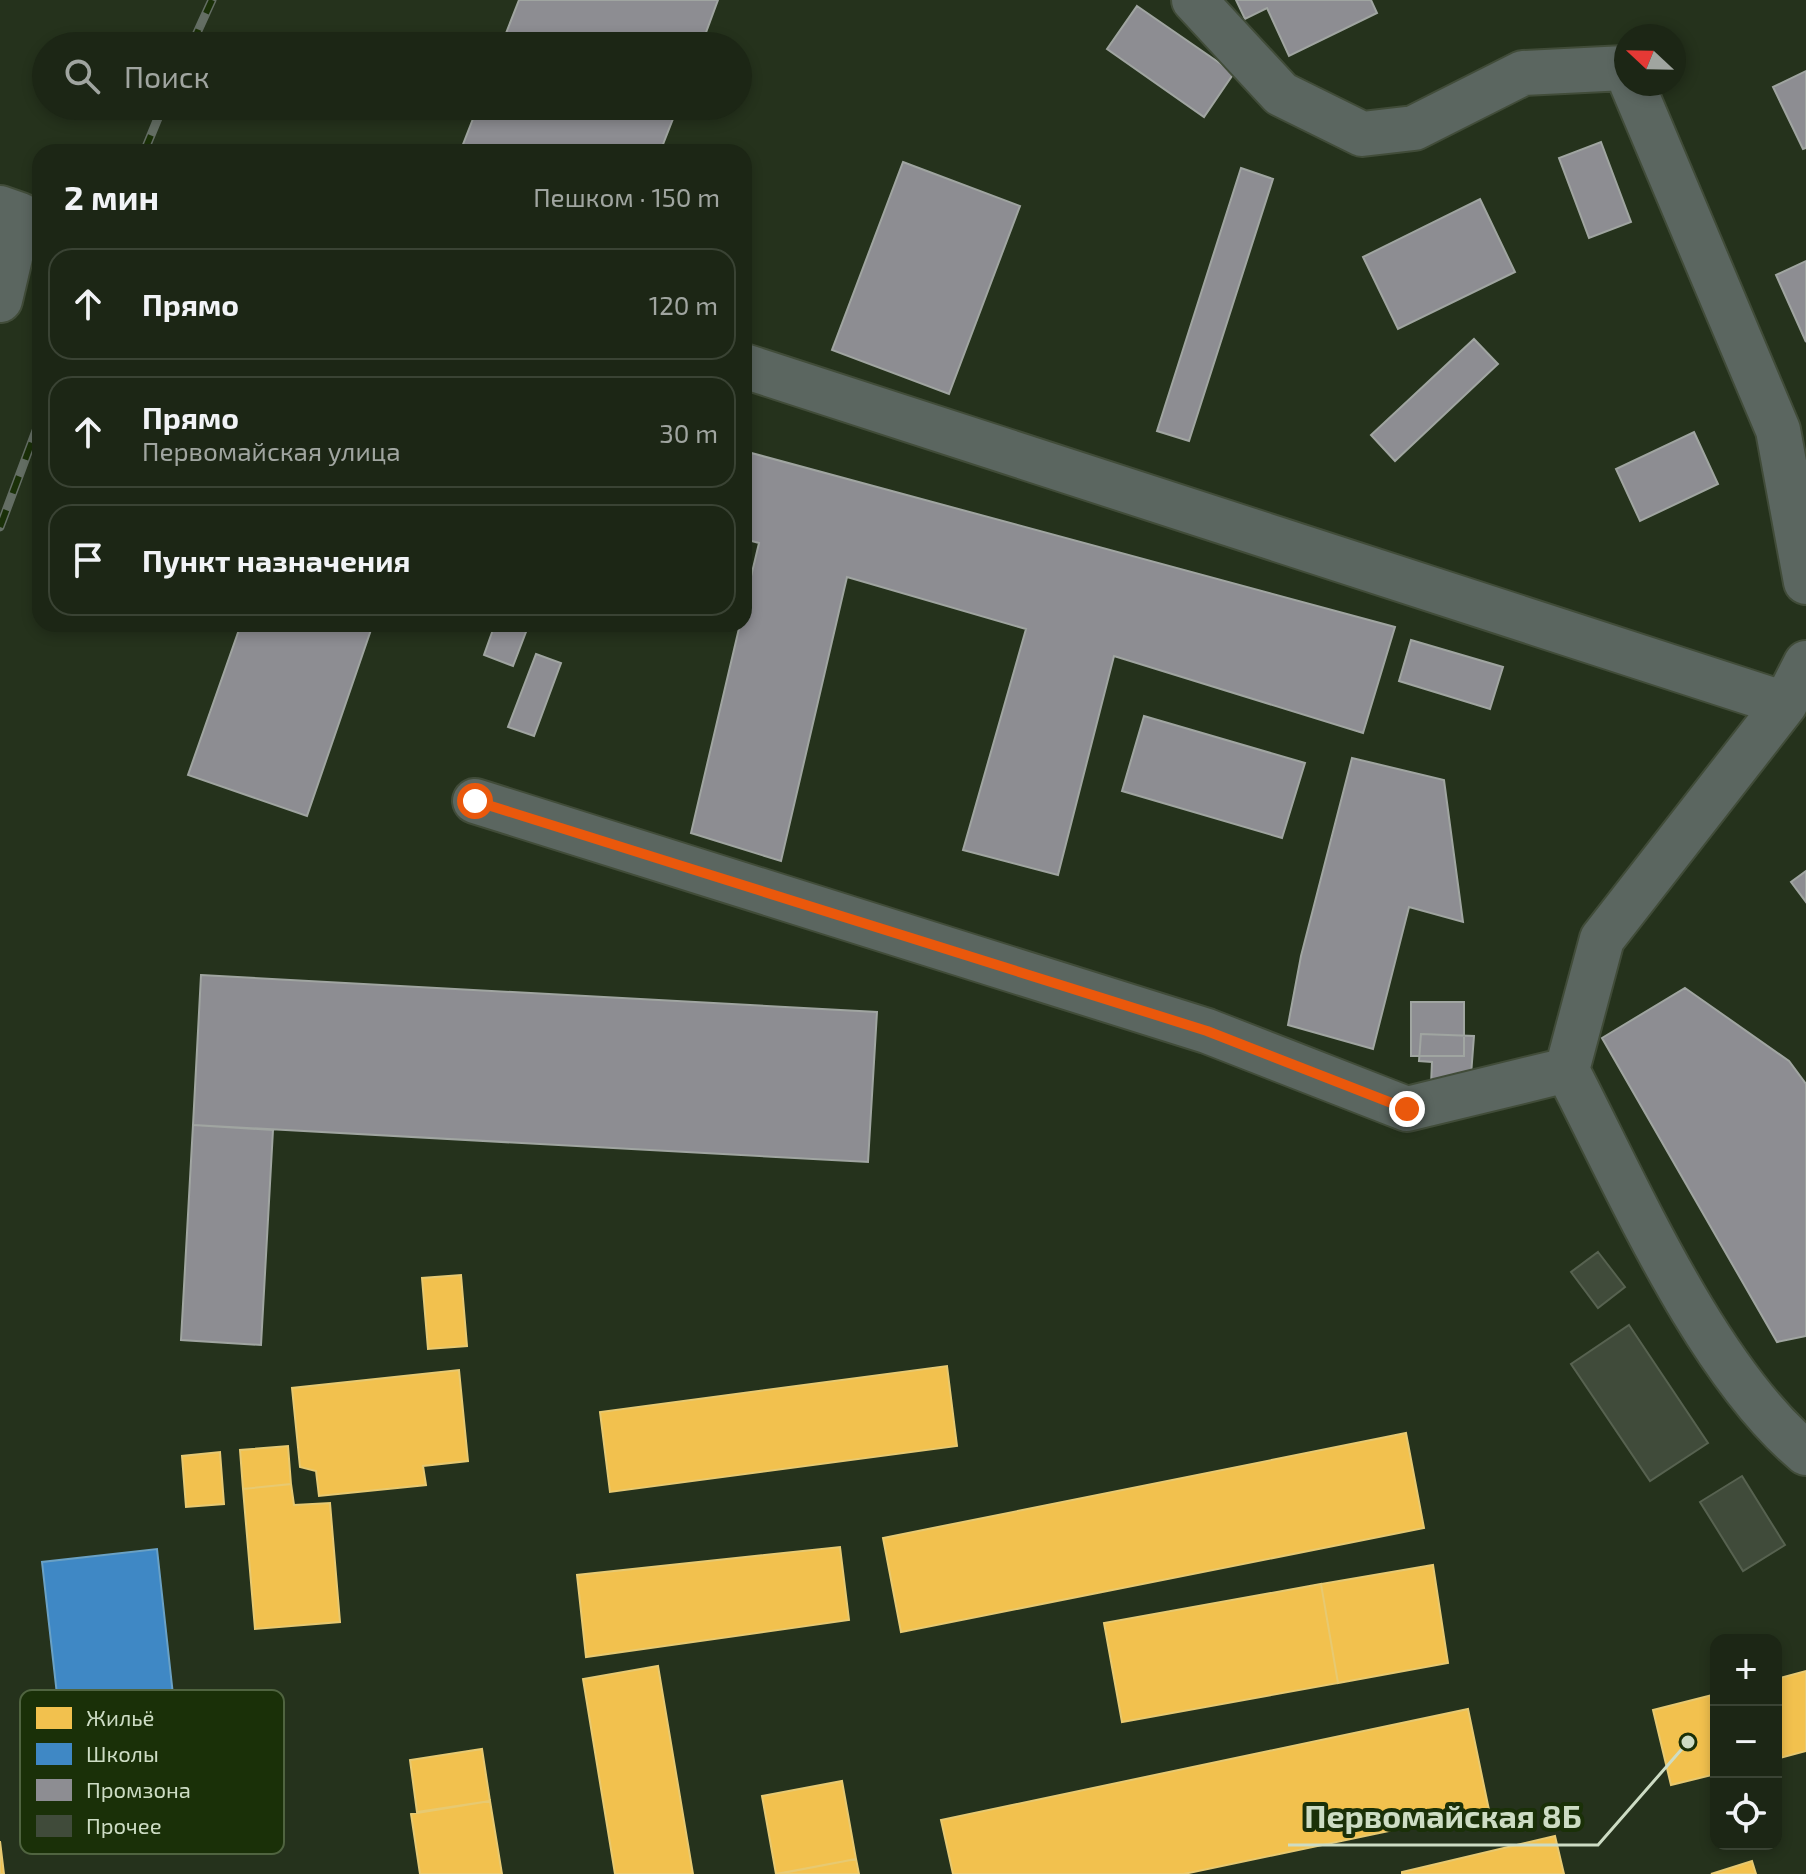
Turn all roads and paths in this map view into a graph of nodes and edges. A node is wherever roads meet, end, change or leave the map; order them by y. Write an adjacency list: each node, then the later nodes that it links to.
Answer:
1 (1194, 0): 2 (street)
2 (1614, 69)
3 (1637, 96): 7 (street)
4 (10, 211): 5 (street)
5 (0, 300)
6 (752, 369): 9 (street)
7 (1806, 582)
8 (1806, 663): 9 (street)
9 (1796, 697): 11 (street)
10 (475, 801): 11 (street)
11 (1567, 1070): 12 (street)
12 (1806, 1453)

